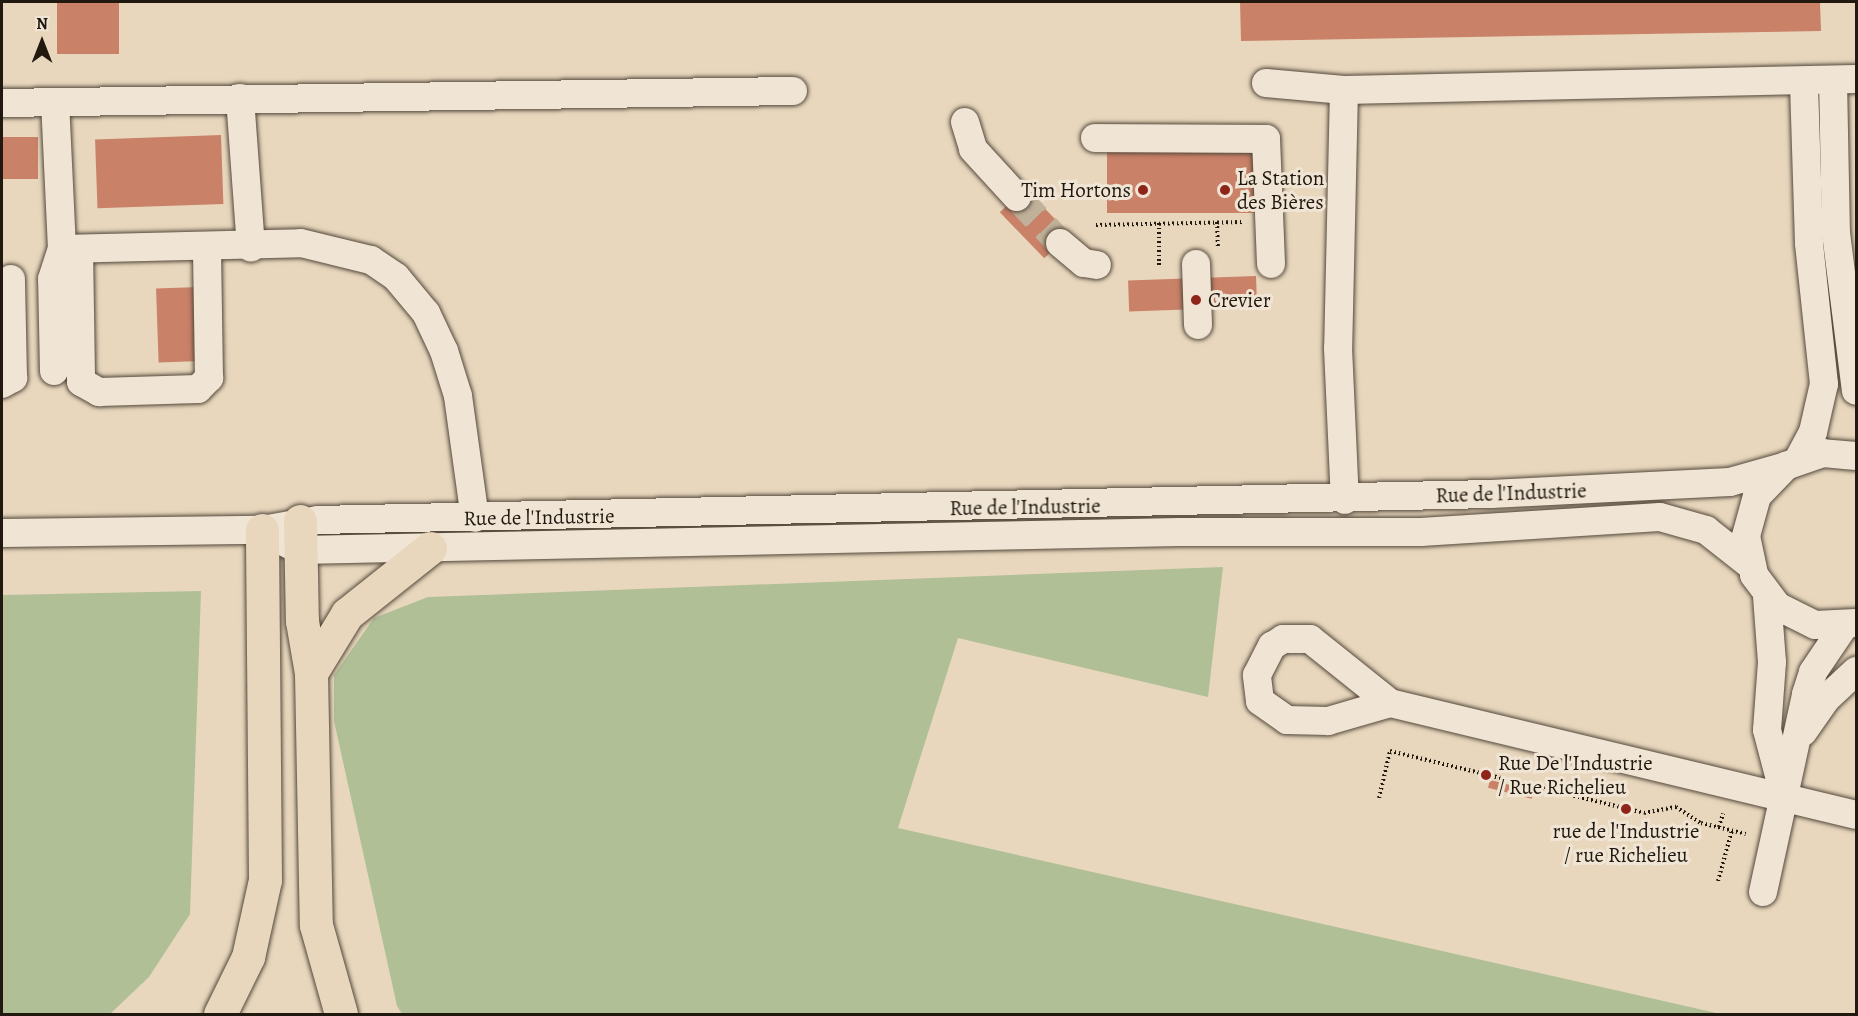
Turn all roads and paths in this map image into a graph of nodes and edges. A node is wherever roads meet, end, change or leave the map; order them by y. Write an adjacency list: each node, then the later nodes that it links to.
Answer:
1 (1845, 80): 2 (street); 27 (street)
2 (1804, 81): 4 (street); 29 (street)
3 (1266, 83): 4 (street)
4 (1344, 90): 30 (street)
5 (794, 91): 6 (street)
6 (240, 99): 7 (street); 17 (street)
7 (55, 102): 8 (street); 18 (street)
8 (2, 103)
9 (965, 122): 11 (street)
10 (1095, 138): 20 (street)
11 (1017, 197)
12 (1252, 222): 13 (path)
13 (1160, 224): 14 (path); 21 (path)
14 (1096, 225)
15 (1060, 243): 22 (street)
16 (207, 248): 17 (street); 18 (street); 18 (street)
17 (251, 248): 31 (street)
18 (71, 249): 25 (street)
19 (1197, 264): 24 (street)
20 (1271, 264)
21 (1160, 265)
22 (1097, 266)
23 (11, 279): 26 (street)
24 (1198, 324)
25 (54, 371)
26 (2, 384)
27 (1857, 391)
28 (1857, 456): 29 (street, Rue de l'Industrie)
29 (1792, 463): 30 (street, Rue de l'Industrie); 36 (street)
30 (1345, 500): 31 (street, Rue de l'Industrie)
31 (475, 518): 34 (street, Rue de l'Industrie)
32 (262, 530): 33 (street, Rue de l'Industrie); 34 (street, Rue de l'Industrie); 52 (highway)
33 (2, 533)
34 (300, 536): 35 (street, Rue de l'Industrie); 40 (highway)
35 (429, 548): 36 (street, Rue de l'Industrie); 40 (highway)
36 (1749, 564): 37 (street)
37 (1767, 596): 38 (street); 44 (street)
38 (1850, 625): 42 (street)
39 (1857, 671): 42 (street)
40 (311, 673): 53 (highway)
41 (1390, 703): 44 (street)
42 (1800, 736): 44 (street)
43 (1379, 798): 47 (path)
44 (1785, 799): 46 (street); 51 (street)
45 (1723, 814): 47 (path)
46 (1857, 815)
47 (1719, 827): 48 (path)
48 (1732, 830): 49 (path); 50 (path)
49 (1746, 834)
50 (1718, 881)
51 (1763, 892)
52 (220, 1014)
53 (341, 1014)

